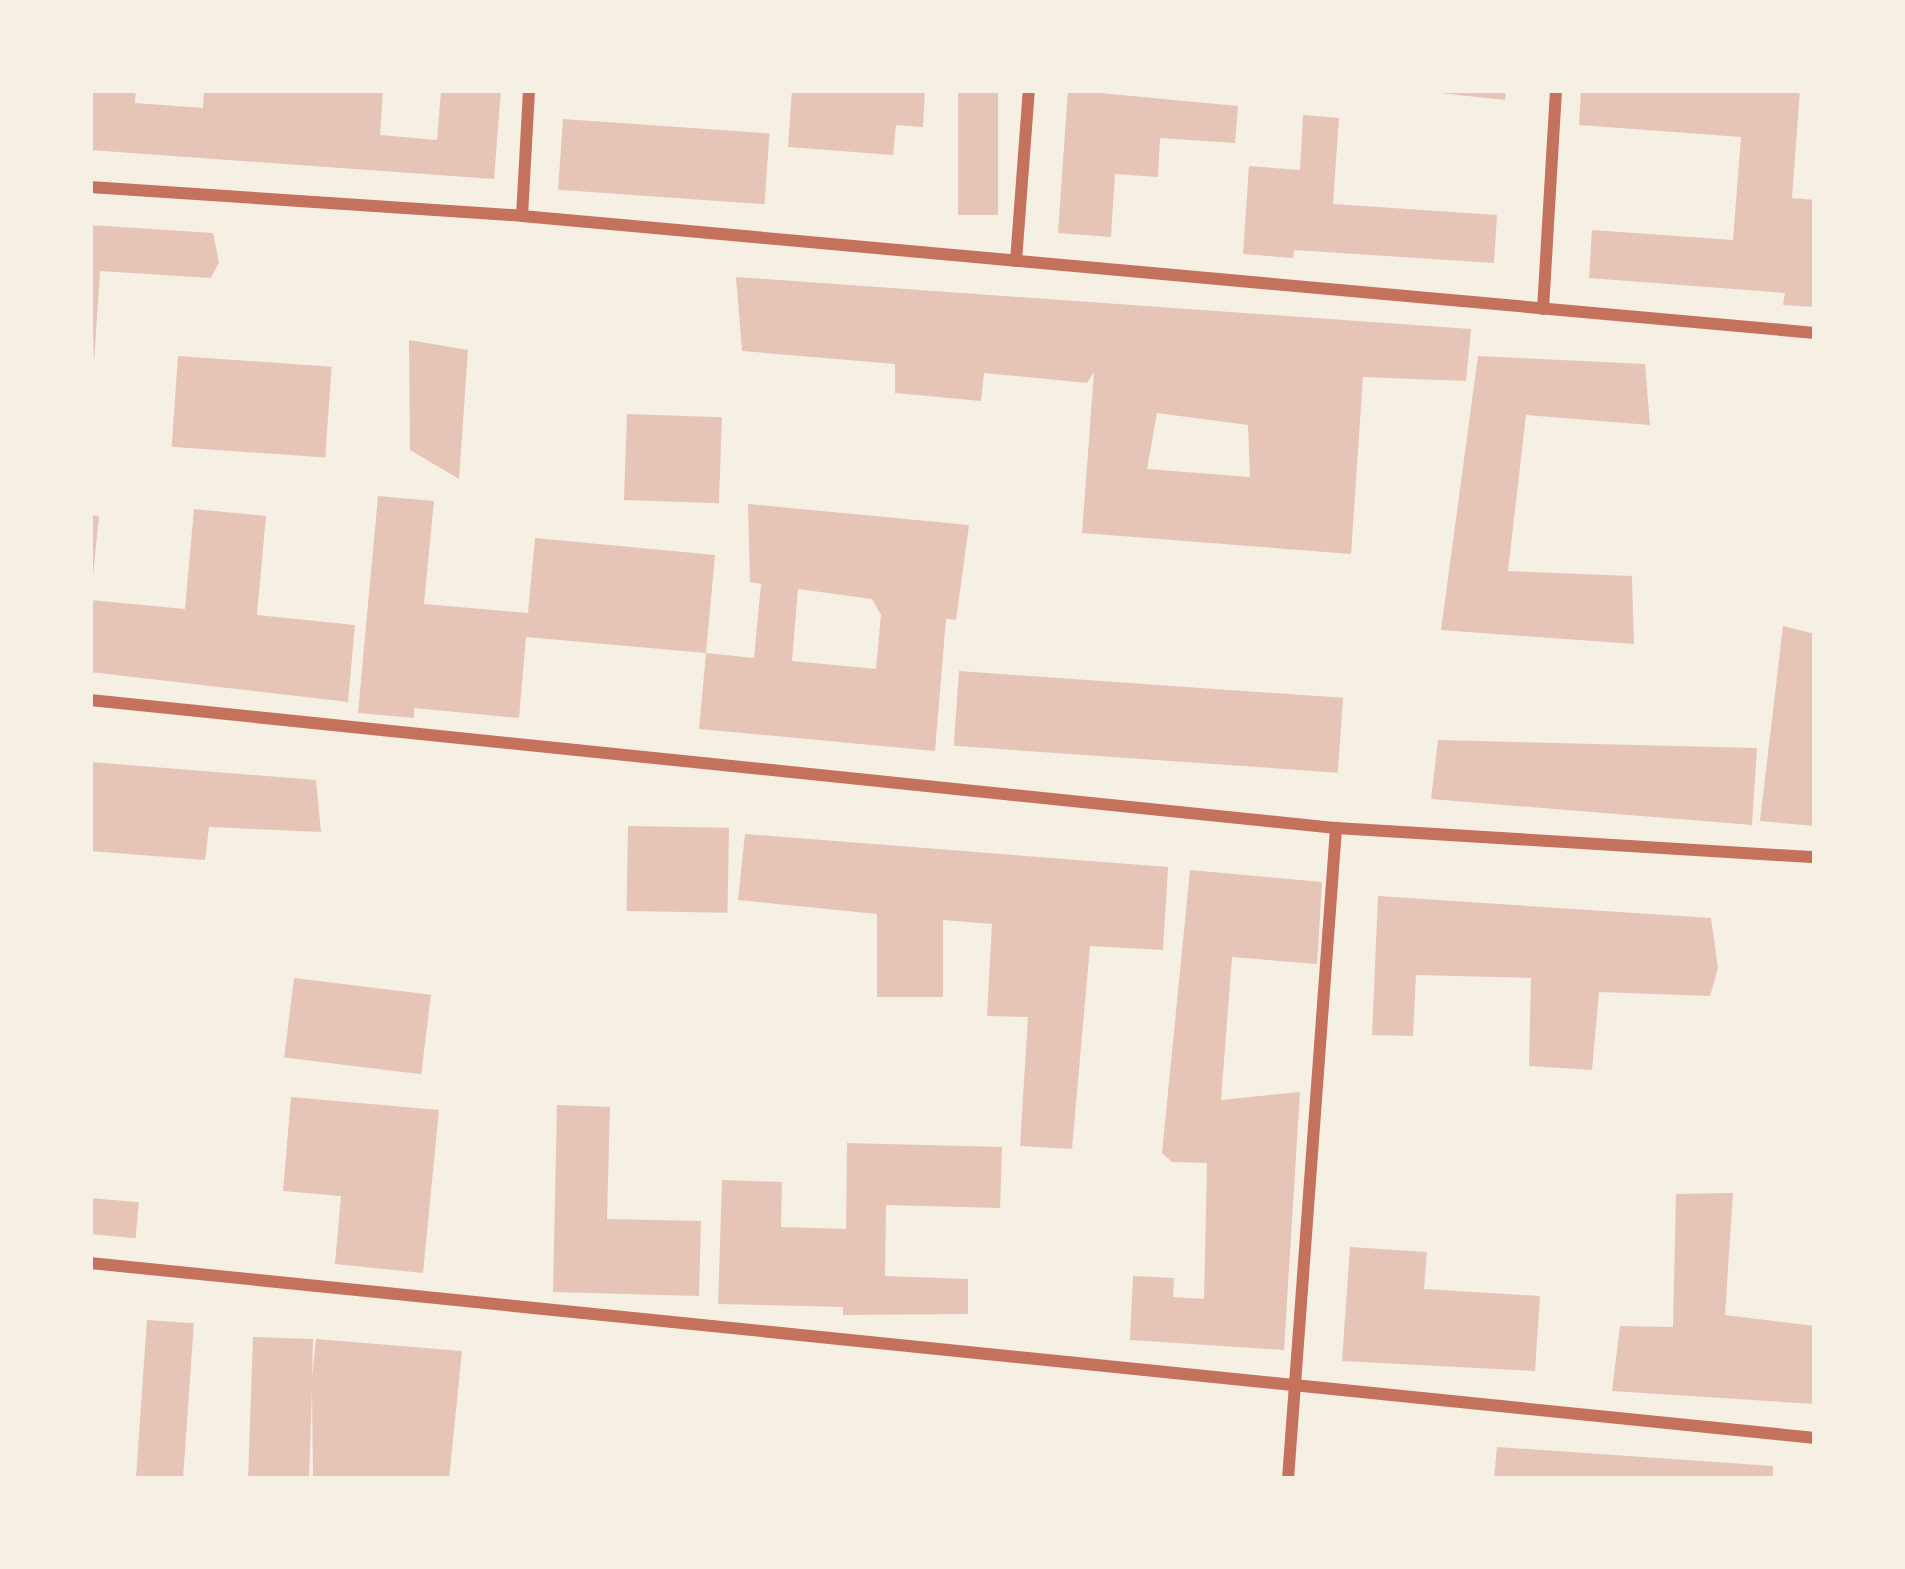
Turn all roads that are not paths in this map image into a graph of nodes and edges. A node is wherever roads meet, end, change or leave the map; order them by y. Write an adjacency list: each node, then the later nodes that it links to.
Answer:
1 (529, 90): 5 (street)
2 (1029, 90): 6 (street)
3 (1556, 90): 7 (street)
4 (90, 187): 5 (street)
5 (522, 216): 6 (street)
6 (1016, 261): 7 (street)
7 (1543, 309): 8 (street)
8 (1815, 333)
9 (90, 700): 10 (street)
10 (1336, 828): 11 (street); 13 (street)
11 (1815, 857)
12 (90, 1263): 13 (street)
13 (1298, 1390): 14 (street); 15 (street)
14 (1815, 1438)
15 (1288, 1479)

